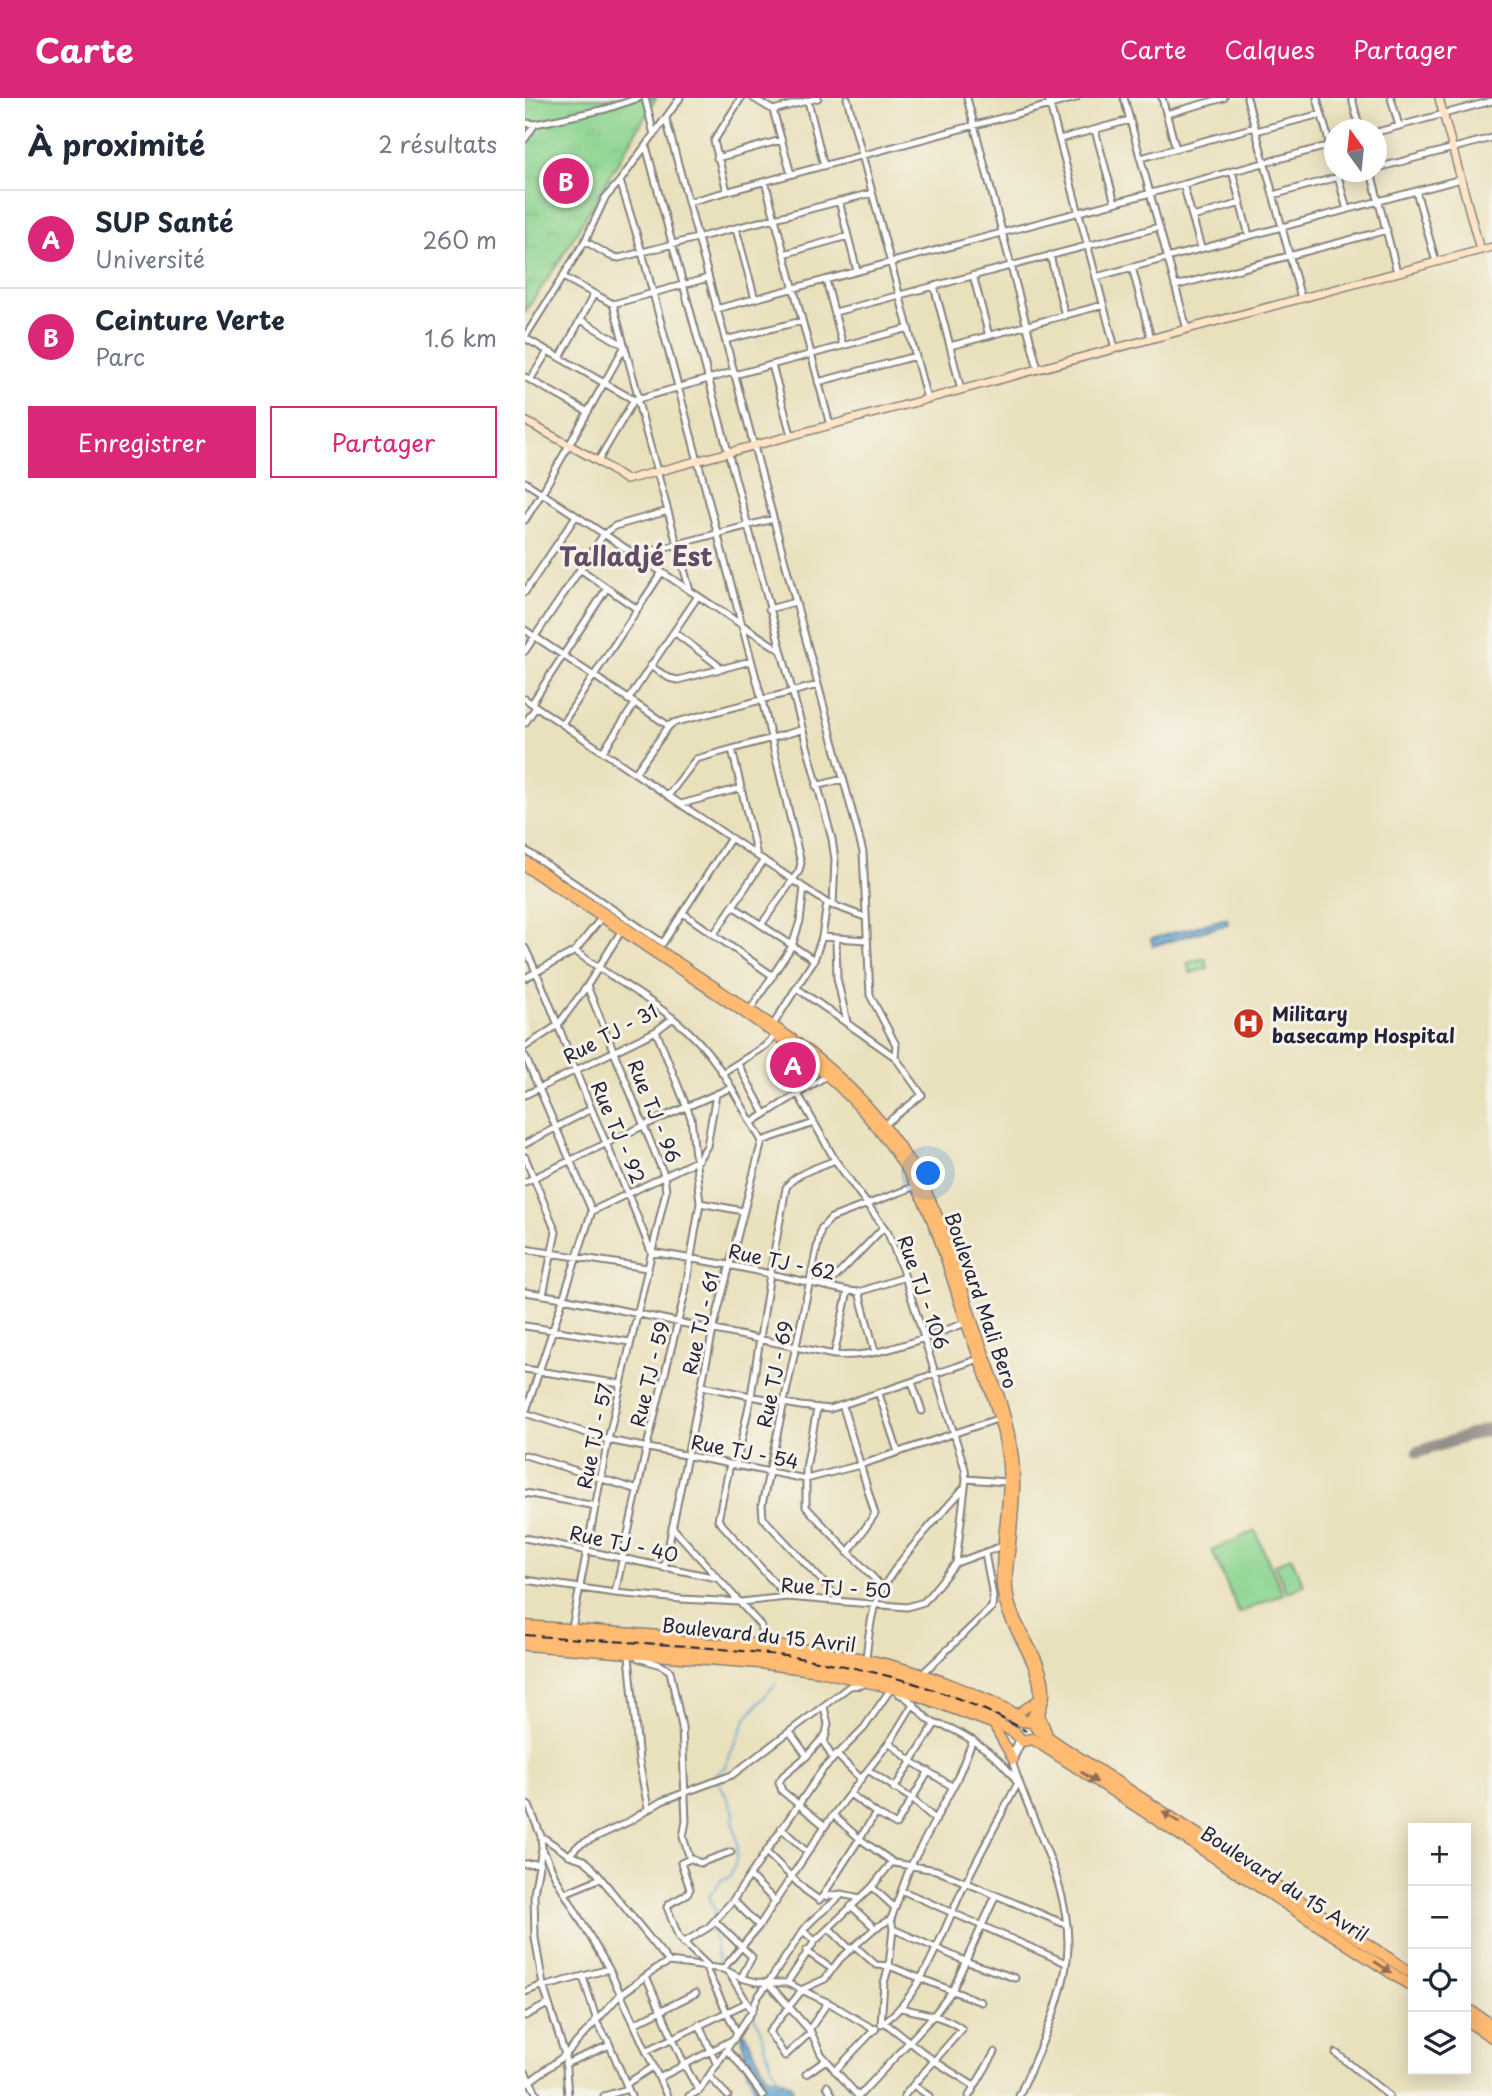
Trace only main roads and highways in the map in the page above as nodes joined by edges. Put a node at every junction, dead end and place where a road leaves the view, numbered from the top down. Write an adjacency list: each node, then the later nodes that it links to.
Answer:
1 (525, 860): 3 (main road, Boulevard Mali Bero)
2 (525, 867): 3 (main road, Boulevard Mali Bero)
3 (623, 928): 4 (main road, Boulevard Mali Bero); 4 (main road, Boulevard Mali Bero)
4 (776, 1030): 5 (main road, Boulevard Mali Bero); 5 (main road, Boulevard Mali Bero)
5 (881, 1127): 6 (main road, Boulevard Mali Bero); 6 (main road, Boulevard Mali Bero)
6 (970, 1322): 7 (main road, Boulevard Mali Bero); 7 (main road, Boulevard Mali Bero)
7 (1007, 1544): 11 (main road, Boulevard Mali Bero); 12 (main road, Boulevard Mali Bero)
8 (525, 1627): 14 (highway, Boulevard du 15 Avril); 14 (main road, Boulevard du 15 Avril)
9 (525, 1640): 14 (highway, Boulevard du 15 Avril)
10 (525, 1646): 13 (main road, Boulevard du 15 Avril)
11 (1038, 1698): 14 (main road, Boulevard Mali Bero); 14 (main road)
12 (1039, 1715): 14 (main road, Boulevard Mali Bero); 15 (highway)
13 (993, 1726): 14 (main road, Boulevard du 15 Avril); 16 (main road)
14 (1023, 1727): 15 (highway, Boulevard du 15 Avril); 18 (highway, Boulevard du 15 Avril, one-way to 18)
15 (1050, 1738): 17 (highway, Boulevard du 15 Avril, one-way to 15)
16 (1013, 1760)
17 (1408, 1971)
18 (1408, 1984)
19 (1471, 2011): 21 (highway)
20 (1471, 2024): 22 (highway)
21 (1492, 2025)
22 (1492, 2037)

